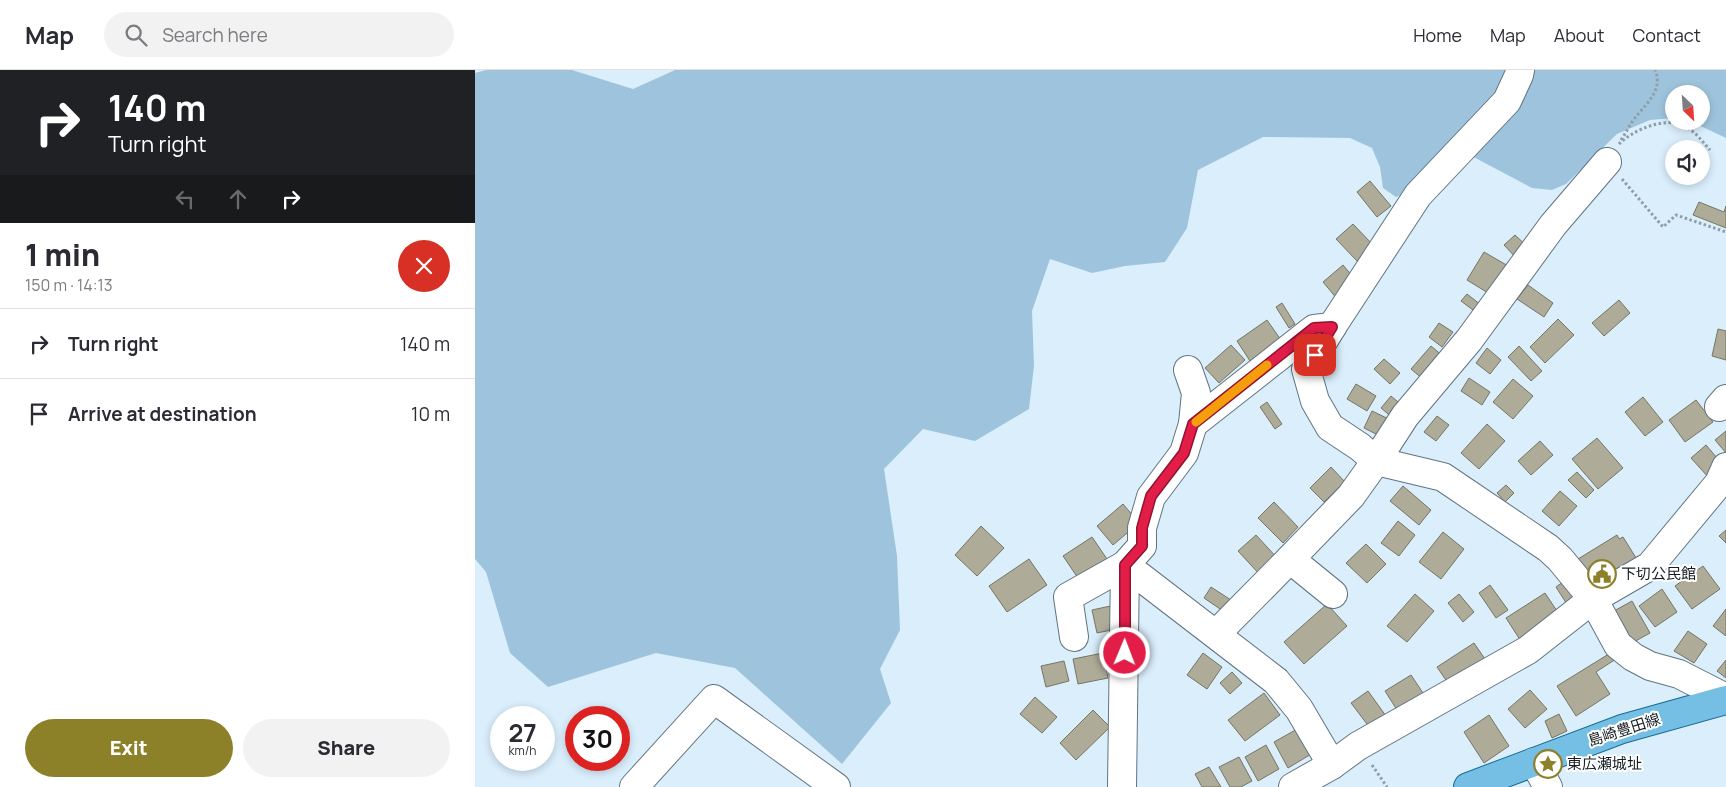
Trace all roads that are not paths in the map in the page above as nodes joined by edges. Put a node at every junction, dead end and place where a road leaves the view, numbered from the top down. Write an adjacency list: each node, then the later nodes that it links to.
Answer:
1 (1520, 70): 3 (street)
2 (1613, 152): 6 (street)
3 (1332, 327): 5 (street); 6 (street)
4 (1188, 370): 5 (street)
5 (1193, 424): 9 (street)
6 (1376, 461): 8 (street); 11 (street)
7 (1726, 467): 11 (street)
8 (1290, 558): 10 (street); 12 (street)
9 (1125, 565): 12 (street); 13 (street); 19 (street)
10 (1333, 594)
11 (1593, 599): 14 (street); 16 (street)
12 (1216, 634): 16 (street)
13 (1074, 638)
14 (1726, 699): 15 (main road, 島崎豊田線)
15 (1534, 762): 21 (main road, 島崎豊田線); 22 (street)
16 (1332, 765): 20 (street)
17 (634, 787): 18 (street)
18 (836, 787)
19 (1123, 787)
20 (1293, 787)
21 (1468, 787)
22 (1548, 787)

